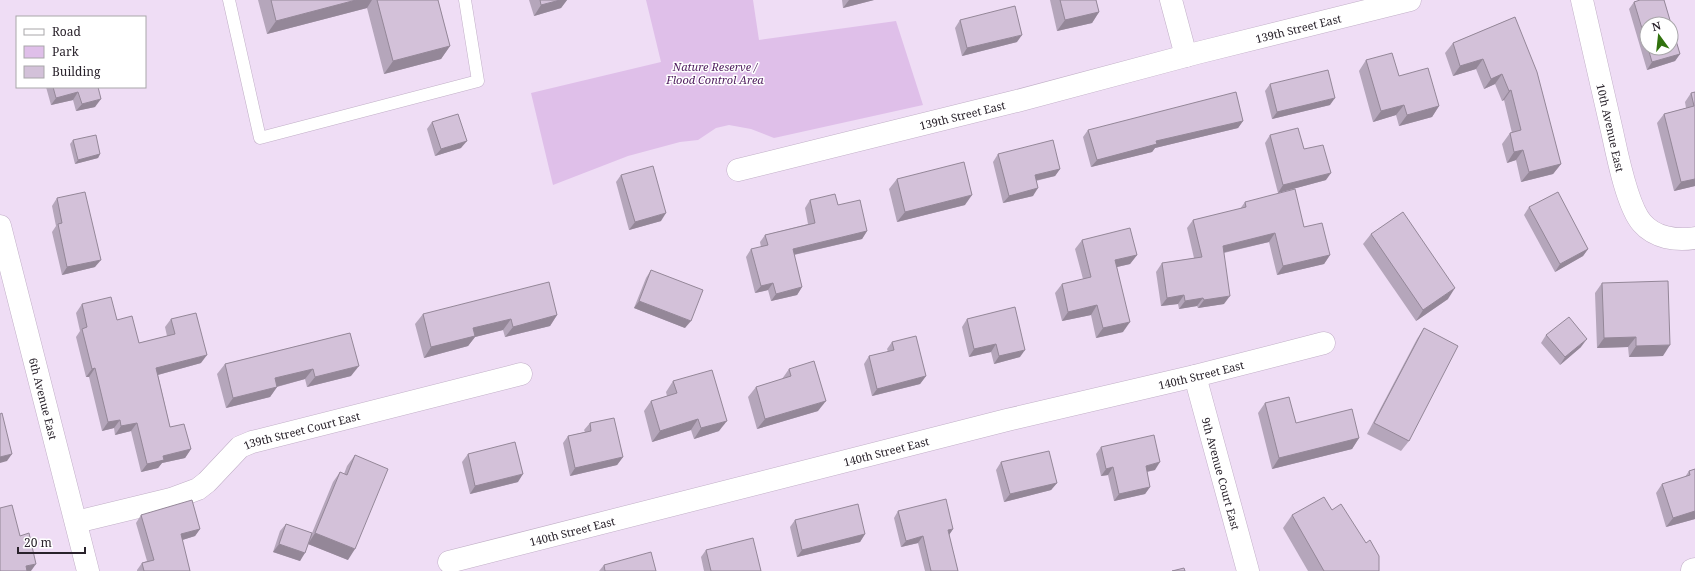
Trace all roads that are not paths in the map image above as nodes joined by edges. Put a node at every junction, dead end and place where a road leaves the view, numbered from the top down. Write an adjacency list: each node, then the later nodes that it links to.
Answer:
1 (229, 0): 2 (lane)
2 (465, 0)
3 (1171, 0): 6 (street)
4 (1410, 0): 6 (street, 139th Street East)
5 (1582, 0): 9 (street, 10th Avenue East)
6 (1186, 56): 7 (street, 139th Street East)
7 (738, 170)
8 (0, 226): 13 (street, 6th Avenue East)
9 (1695, 238)
10 (1324, 343): 12 (street, 140th Street East)
11 (521, 374): 13 (street, 139th Street Court East)
12 (1196, 376): 14 (street, 140th Street East); 16 (street, 9th Avenue Court East)
13 (76, 522): 15 (street, 6th Avenue East)
14 (449, 562)
15 (88, 571)
16 (1248, 571)

